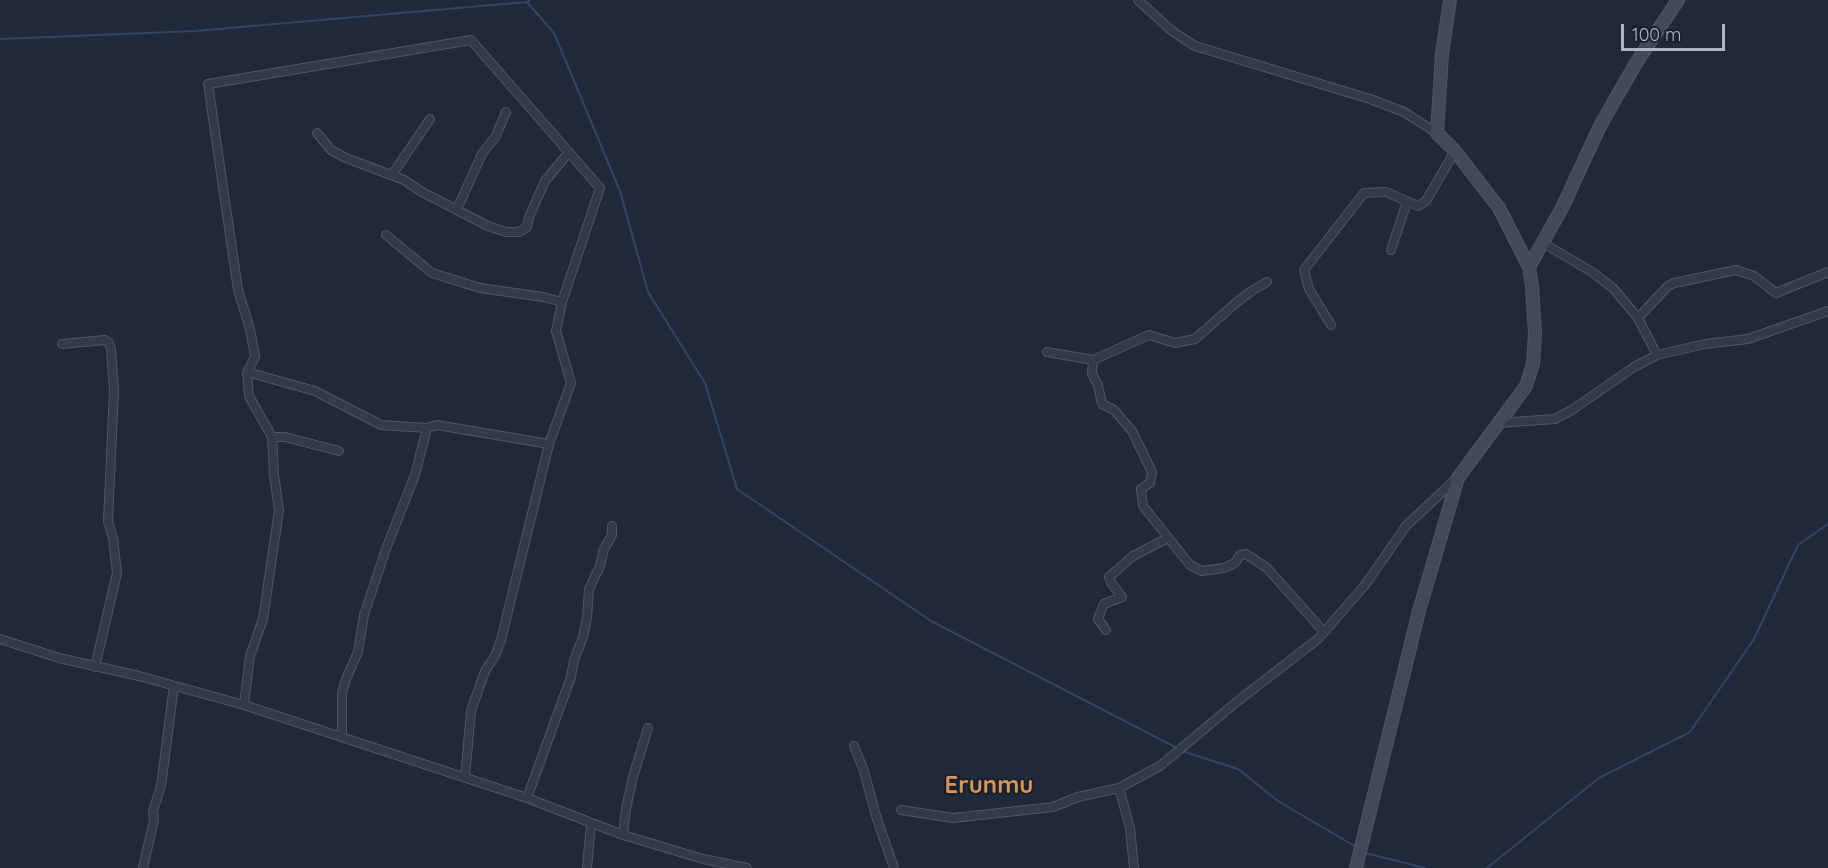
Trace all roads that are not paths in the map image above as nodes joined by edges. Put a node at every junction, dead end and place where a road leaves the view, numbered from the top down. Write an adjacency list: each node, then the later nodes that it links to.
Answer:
1 (1138, 0): 7 (street)
2 (1450, 0): 7 (street)
3 (1678, 0): 14 (street)
4 (506, 111): 12 (street)
5 (430, 119): 10 (street)
6 (316, 133): 10 (street)
7 (1437, 133): 8 (street)
8 (1455, 151): 11 (street); 16 (street)
9 (569, 152): 12 (street); 19 (street); 27 (street)
10 (393, 175): 12 (street)
11 (1407, 202): 15 (street); 22 (street)
12 (457, 209)
13 (386, 235): 19 (street)
14 (1543, 243): 16 (street); 21 (street)
15 (1391, 250)
16 (1529, 267): 28 (street)
17 (1828, 272): 21 (street)
18 (1267, 282): 26 (street)
19 (562, 302): 31 (street)
20 (1828, 311): 25 (street)
21 (1638, 318): 25 (street)
22 (1331, 326)
23 (62, 344): 39 (street)
24 (1047, 352): 26 (street)
25 (1657, 355): 28 (street)
26 (1093, 360): 35 (street)
27 (247, 372): 29 (street); 30 (street)
28 (1498, 423): 33 (street)
29 (428, 428): 31 (street); 43 (street)
30 (272, 437): 32 (street); 41 (street)
31 (549, 444): 45 (street)
32 (339, 451)
33 (1458, 478): 37 (street); 56 (street)
34 (612, 526): 47 (street)
35 (1168, 538): 36 (street); 37 (street)
36 (1106, 630)
37 (1324, 632): 46 (street)
38 (0, 639): 39 (street)
39 (95, 667): 40 (street)
40 (174, 686): 41 (street); 51 (street)
41 (244, 705): 43 (street)
42 (648, 728): 50 (street)
43 (342, 737): 45 (street)
44 (854, 746): 54 (street)
45 (465, 778): 47 (street)
46 (1119, 788): 48 (street); 55 (street)
47 (527, 798): 49 (street)
48 (901, 810)
49 (591, 824): 50 (street); 52 (street)
50 (623, 835): 53 (street)
51 (143, 868)
52 (587, 868)
53 (747, 868)
54 (894, 868)
55 (1134, 868)
56 (1356, 868)

